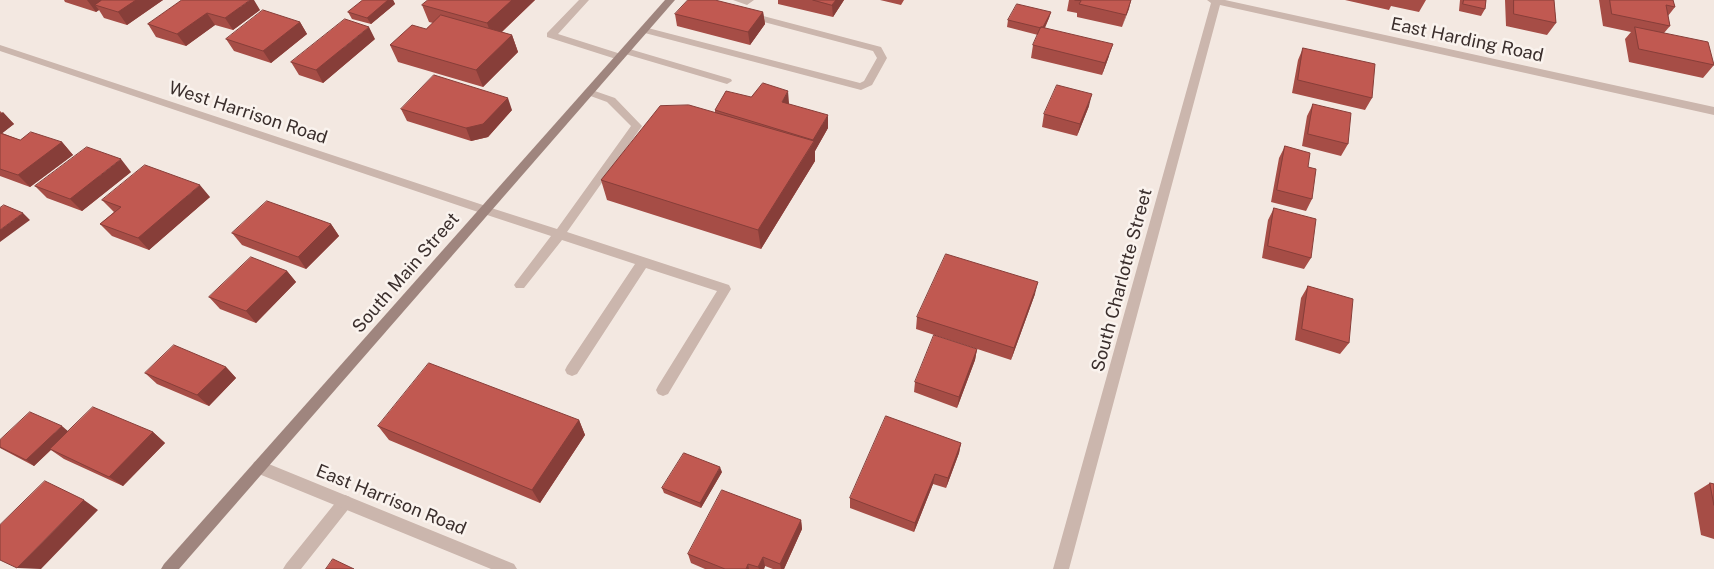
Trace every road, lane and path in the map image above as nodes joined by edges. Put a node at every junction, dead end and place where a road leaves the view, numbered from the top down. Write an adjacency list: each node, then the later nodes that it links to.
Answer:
1 (584, 0): 9 (street)
2 (670, 0): 7 (main road, South Main Street)
3 (738, 0): 4 (street)
4 (749, 0)
5 (1215, 0): 12 (street, East Harding Road); 24 (street, South Charlotte Street)
6 (736, 12): 7 (street)
7 (644, 30): 9 (main road, South Main Street)
8 (0, 48): 13 (street, West Harrison Road)
9 (623, 54): 10 (street); 11 (main road, South Main Street)
10 (727, 82)
11 (590, 92): 13 (main road, South Main Street); 14 (street)
12 (1714, 111)
13 (485, 210): 14 (street, West Harrison Road); 19 (main road, South Main Street)
14 (559, 235): 15 (street, West Harrison Road); 16 (street)
15 (643, 262): 17 (street); 18 (street, West Harrison Road)
16 (520, 285)
17 (572, 370)
18 (663, 390)
19 (259, 466): 20 (street, East Harrison Road); 21 (main road, South Main Street)
20 (345, 502): 22 (street); 23 (street, East Harrison Road)
21 (169, 569)
22 (291, 569)
23 (509, 569)
24 (1061, 569)

